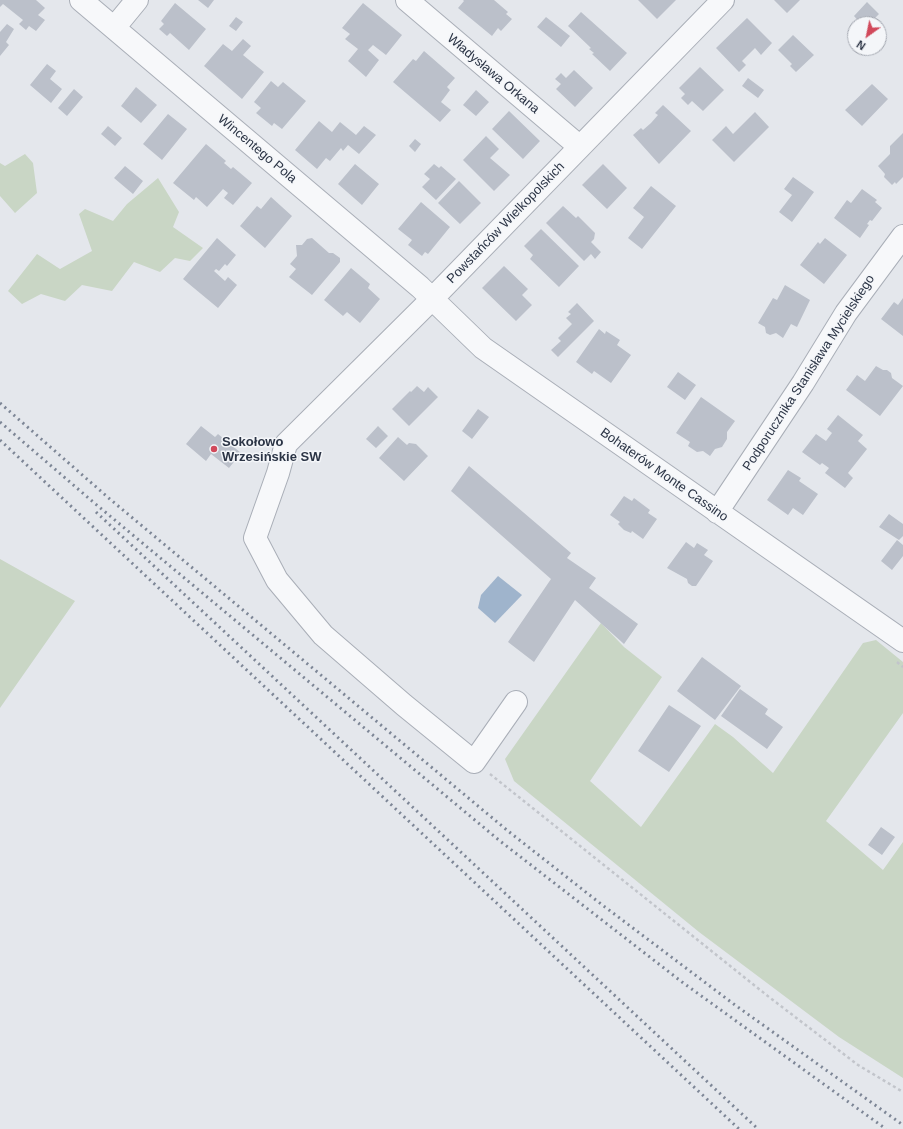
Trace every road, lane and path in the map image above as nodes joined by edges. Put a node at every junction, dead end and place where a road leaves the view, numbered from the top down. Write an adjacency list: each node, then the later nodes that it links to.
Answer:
1 (81, 0): 5 (street, Wincentego Pola)
2 (137, 0): 5 (street)
3 (407, 0): 6 (street, Władysława Orkana)
4 (718, 2): 6 (street, Powstańców Wielkopolskich)
5 (114, 28): 8 (street, Wincentego Pola)
6 (580, 147): 8 (street, Powstańców Wielkopolskich)
7 (903, 236): 9 (street, Podporucznika Stanisława Mycielskiego)
8 (433, 298): 9 (street, Bohaterów Monte Cassino); 12 (street, Powstańców Wielkopolskich)
9 (717, 512): 10 (street, Bohaterów Monte Cassino)
10 (903, 642)
11 (516, 702): 12 (street)
12 (474, 762): 13 (path)
13 (903, 1092)

